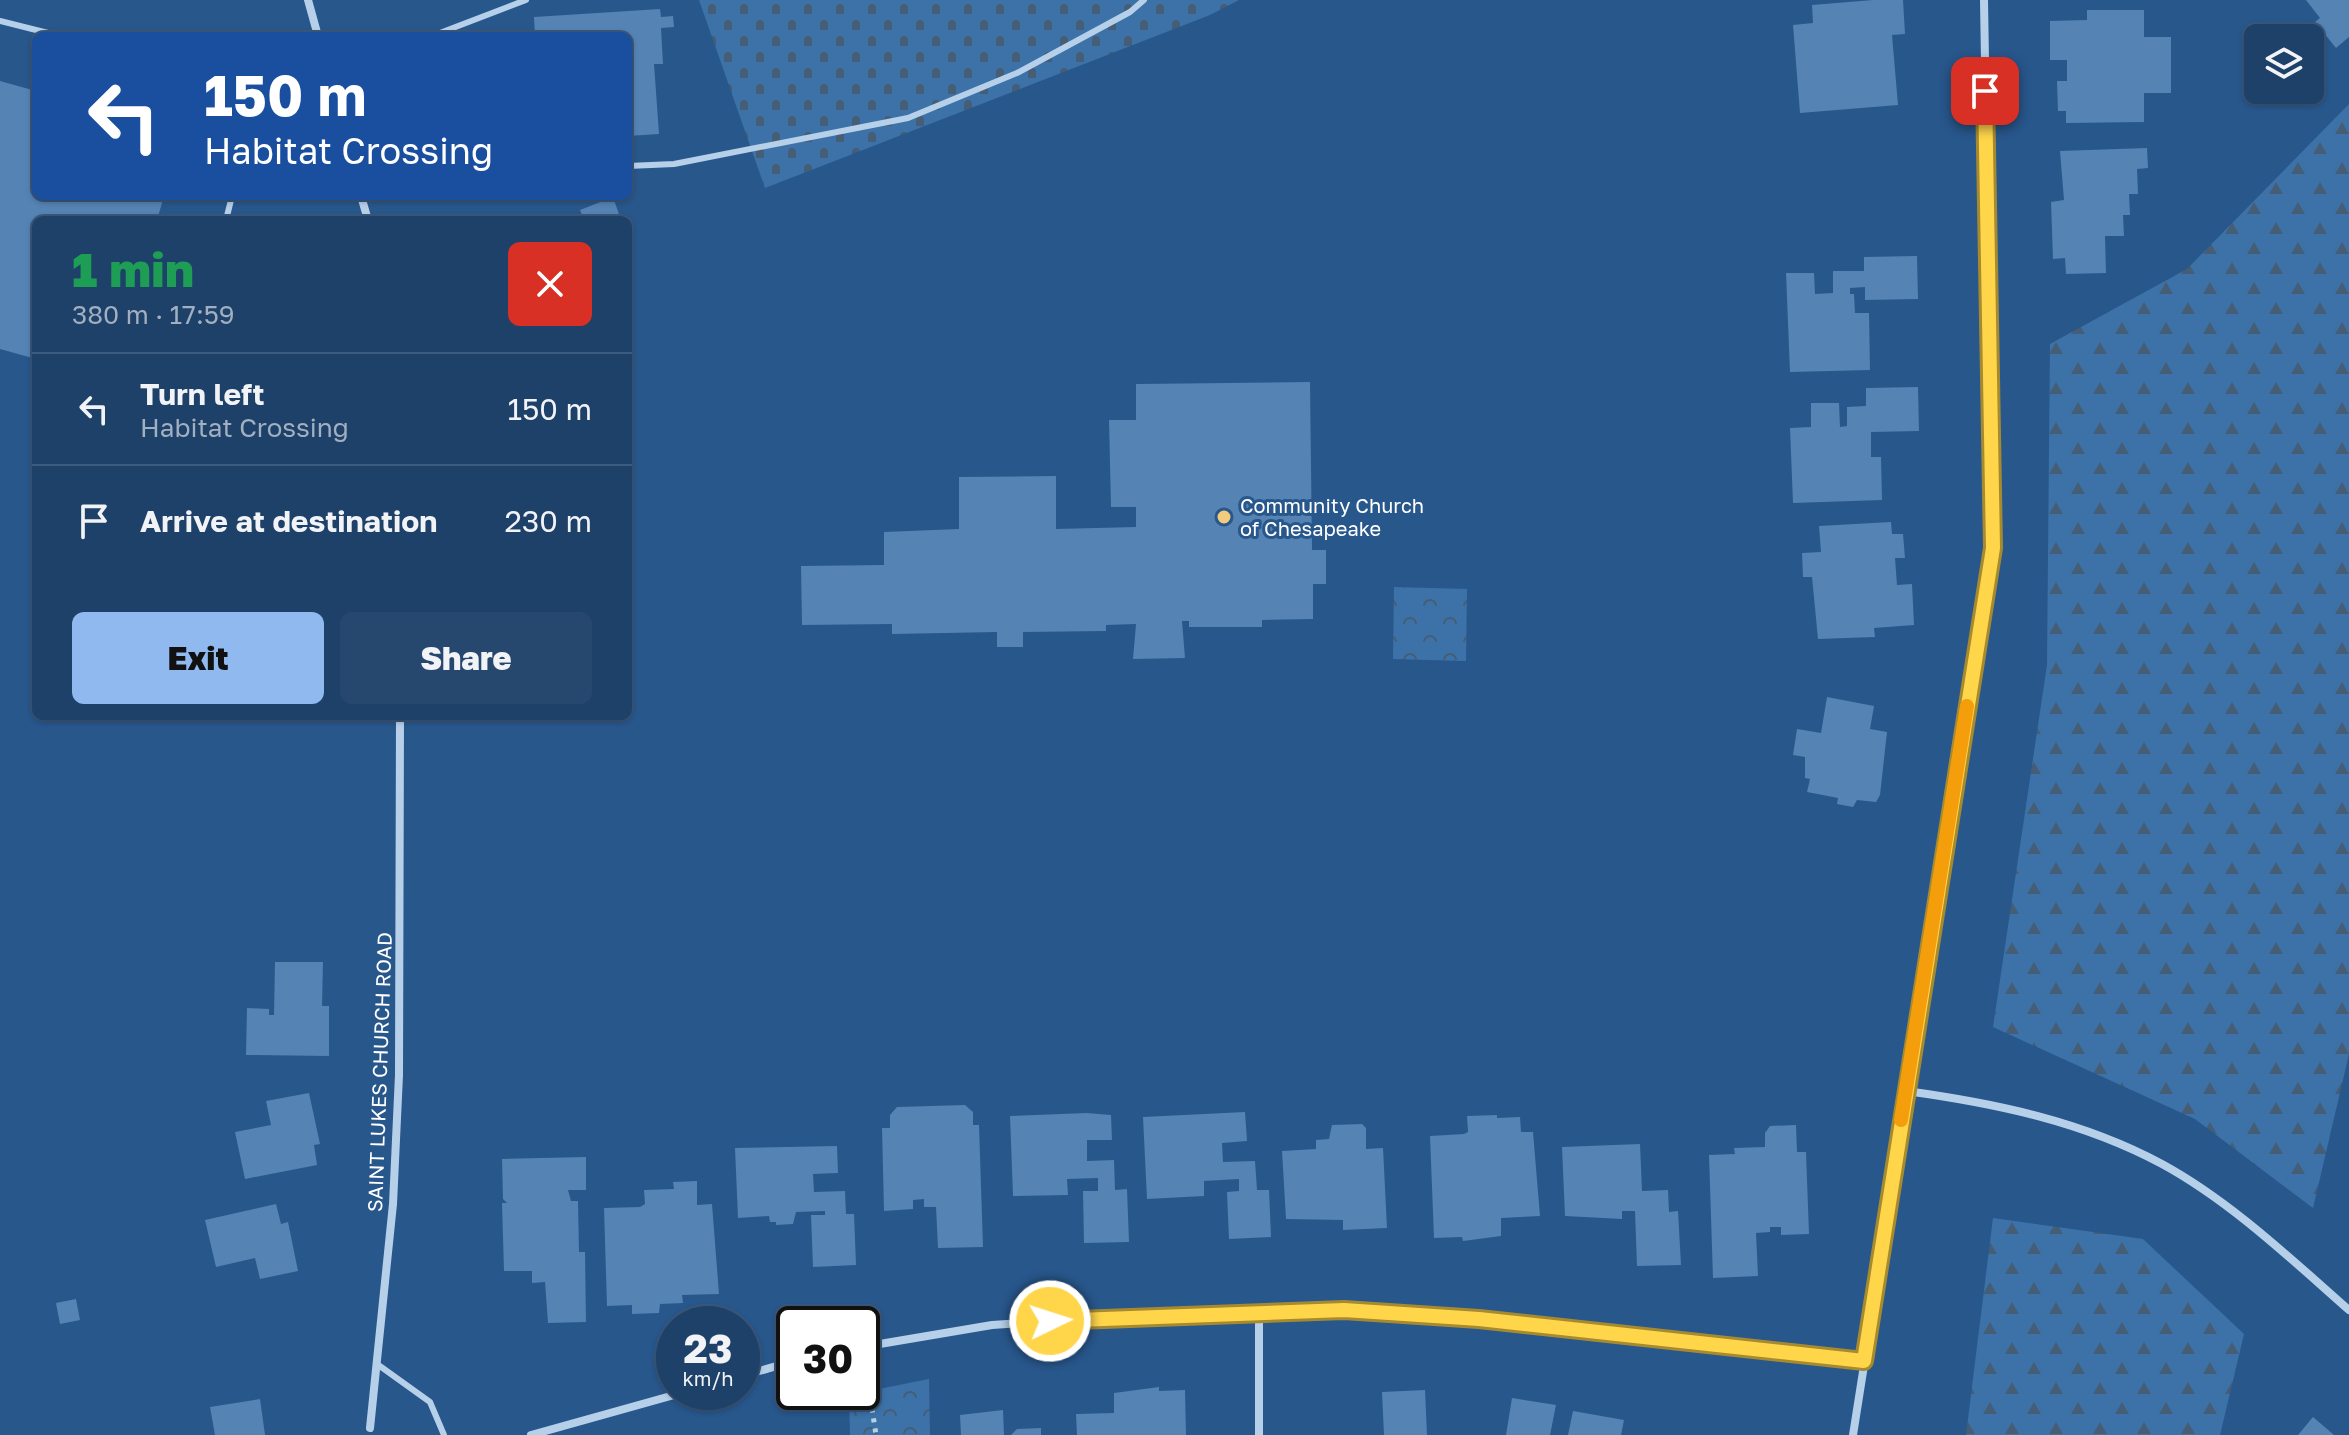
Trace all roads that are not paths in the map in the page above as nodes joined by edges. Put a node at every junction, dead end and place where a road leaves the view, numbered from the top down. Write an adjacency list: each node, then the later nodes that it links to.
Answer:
1 (308, 0): 7 (street)
2 (526, 0): 8 (lane)
3 (1144, 0): 9 (lane)
4 (1984, 0): 11 (street)
5 (0, 21): 6 (lane)
6 (44, 32)
7 (317, 32)
8 (442, 32)
9 (632, 166)
10 (400, 720): 16 (street, SAINT LUKES CHURCH ROAD)
11 (1906, 1091): 12 (street); 15 (street)
12 (2349, 1310)
13 (1259, 1312): 14 (street); 15 (street); 21 (street)
14 (880, 1344)
15 (1864, 1361): 22 (street)
16 (377, 1364): 18 (street, SAINT LUKES CHURCH ROAD); 19 (lane)
17 (656, 1400): 20 (street)
18 (370, 1428)
19 (444, 1435)
20 (531, 1435)
21 (1259, 1435)
22 (1853, 1435)

